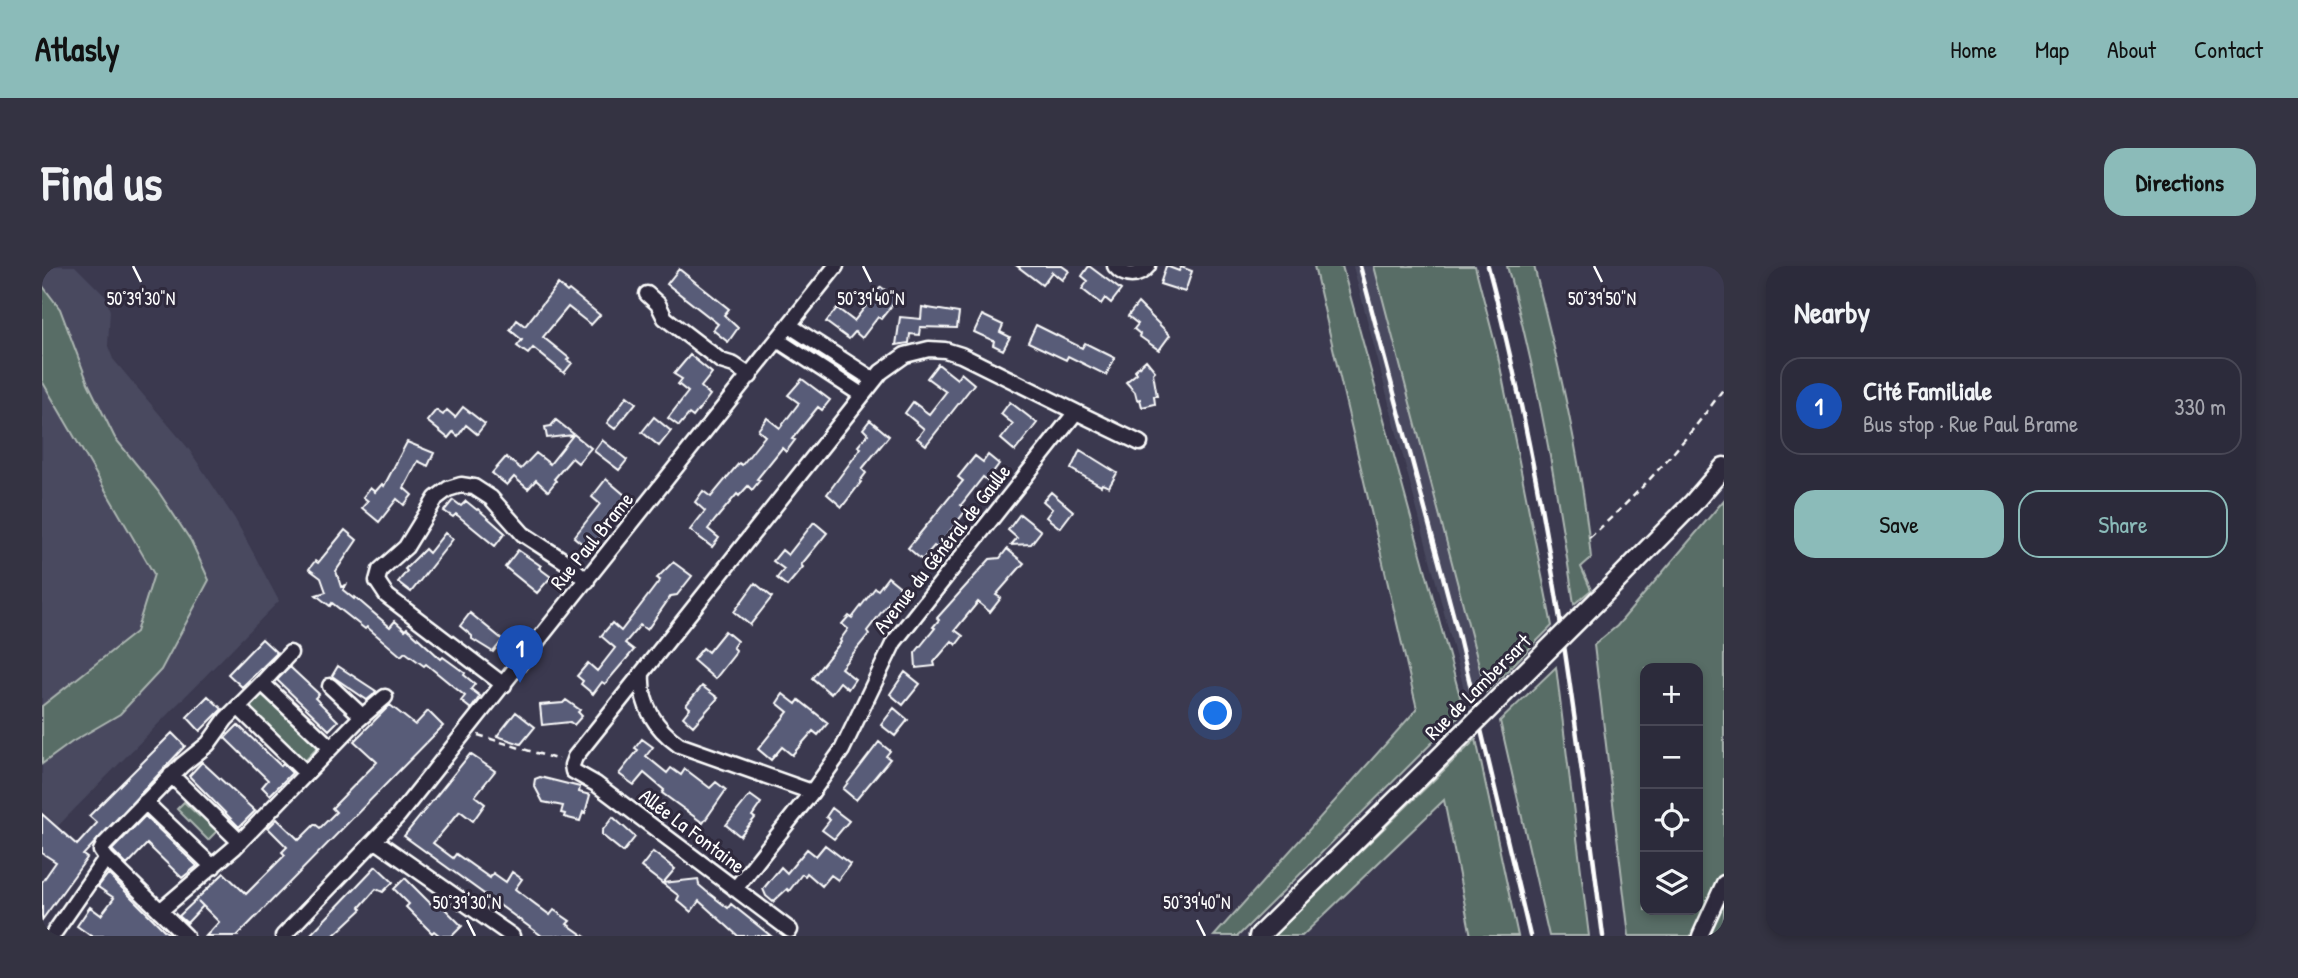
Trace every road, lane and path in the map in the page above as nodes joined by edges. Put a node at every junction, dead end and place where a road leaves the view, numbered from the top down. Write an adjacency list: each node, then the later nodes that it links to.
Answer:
1 (836, 266): 5 (street, Rue Paul Brame)
2 (1115, 266): 3 (street)
3 (1148, 266)
4 (647, 294): 7 (street)
5 (790, 326): 6 (street, Rue Paul Brame); 8 (street)
6 (779, 341): 7 (street, Rue Paul Brame); 10 (street)
7 (750, 376): 15 (street, Rue Paul Brame)
8 (874, 380): 10 (street); 11 (street)
9 (1724, 388): 14 (path)
10 (862, 395): 17 (street)
11 (1076, 412): 12 (street); 29 (street, Avenue du Général de Gaulle)
12 (1140, 443)
13 (1724, 467): 44 (main road, Rue de Lambersart, bridge)
14 (1589, 538)
15 (587, 580): 20 (street, Rue Paul Brame); 20 (street)
16 (290, 653): 18 (street)
17 (642, 673): 26 (street); 29 (street)
18 (262, 683): 22 (street); 25 (street)
19 (330, 685): 23 (street)
20 (504, 685): 24 (street, Rue Paul Brame)
21 (385, 697): 23 (street)
22 (238, 707): 27 (street); 28 (street)
23 (362, 716): 25 (street)
24 (467, 732): 26 (path); 31 (street, Rue Paul Brame)
25 (331, 748): 27 (street)
26 (572, 765): 36 (street, Allée La Fontaine)
27 (306, 773): 32 (street)
28 (172, 775): 30 (street); 32 (street)
29 (812, 792): 36 (street, Avenue du Général de Gaulle)
30 (145, 802): 33 (street); 34 (street)
31 (376, 841): 42 (street, Rue Paul Brame); 43 (street)
32 (240, 842): 34 (street)
33 (106, 858): 37 (street); 40 (street)
34 (212, 867): 37 (street)
35 (1724, 883): 38 (street)
36 (735, 889): 39 (street, Allée La Fontaine)
37 (160, 911): 41 (street)
38 (1718, 912): 45 (street)
39 (790, 930)
40 (58, 934)
41 (186, 936)
42 (283, 936)
43 (512, 936)
44 (1259, 936)
45 (1700, 936)

